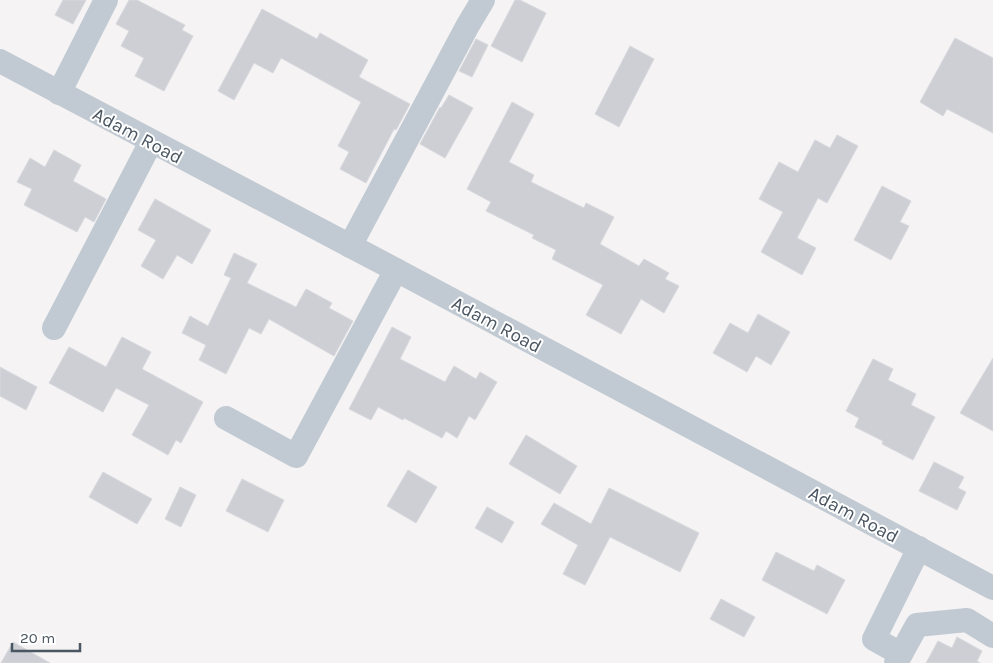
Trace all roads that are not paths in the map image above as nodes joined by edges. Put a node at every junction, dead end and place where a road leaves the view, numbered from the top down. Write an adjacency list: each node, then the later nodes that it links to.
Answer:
1 (106, 0): 4 (street)
2 (483, 0): 6 (street)
3 (0, 61): 4 (street, Adam Road)
4 (59, 93): 5 (street, Adam Road)
5 (151, 142): 6 (street, Adam Road); 8 (street)
6 (350, 246): 7 (street, Adam Road)
7 (396, 270): 9 (street); 10 (street, Adam Road)
8 (54, 328)
9 (226, 418)
10 (919, 548): 11 (street, Adam Road); 13 (street)
11 (993, 588)
12 (993, 636): 13 (street)
13 (899, 658)

